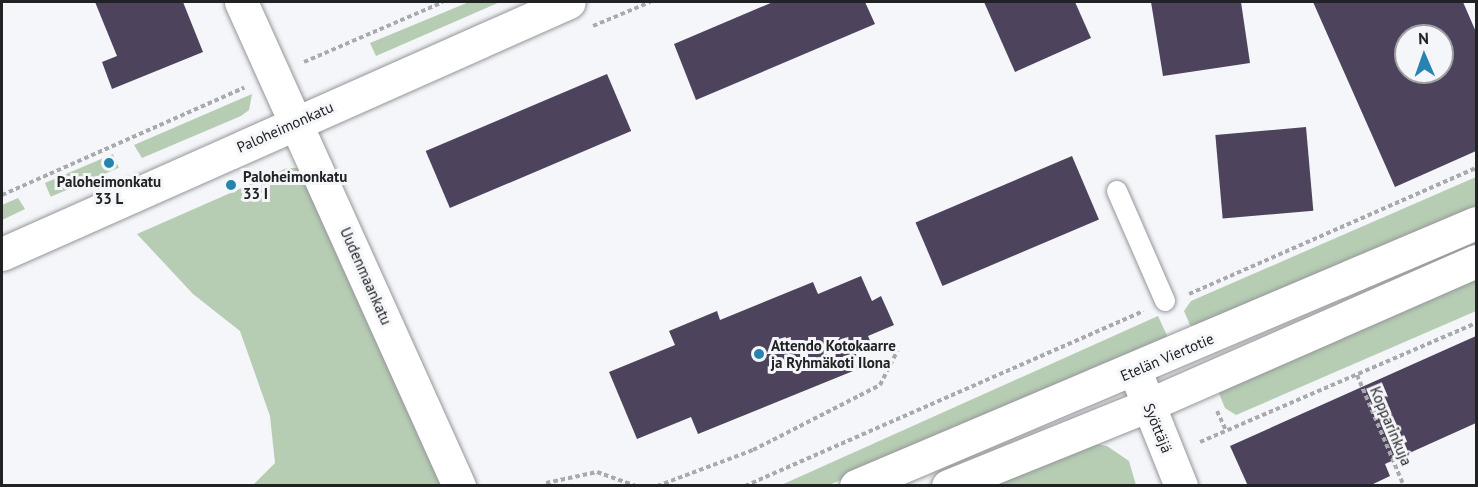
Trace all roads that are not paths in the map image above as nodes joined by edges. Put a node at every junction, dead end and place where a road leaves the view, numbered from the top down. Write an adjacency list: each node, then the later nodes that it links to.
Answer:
1 (241, 2): 3 (street, Uudenmaankatu)
2 (569, 2): 3 (street, Paloheimonkatu)
3 (298, 121): 6 (street, Paloheimonkatu); 12 (street, Uudenmaankatu)
4 (1117, 191): 8 (lane)
5 (1476, 223): 9 (street, Etelän Viertotie)
6 (2, 254)
7 (1476, 261): 10 (street)
8 (1165, 301)
9 (1135, 371): 10 (street, Syöttäjä); 13 (street, Etelän Viertotie)
10 (1149, 405): 11 (street, Syöttäjä); 14 (street)
11 (1175, 471)
12 (459, 486)
13 (856, 486)
14 (948, 486)

